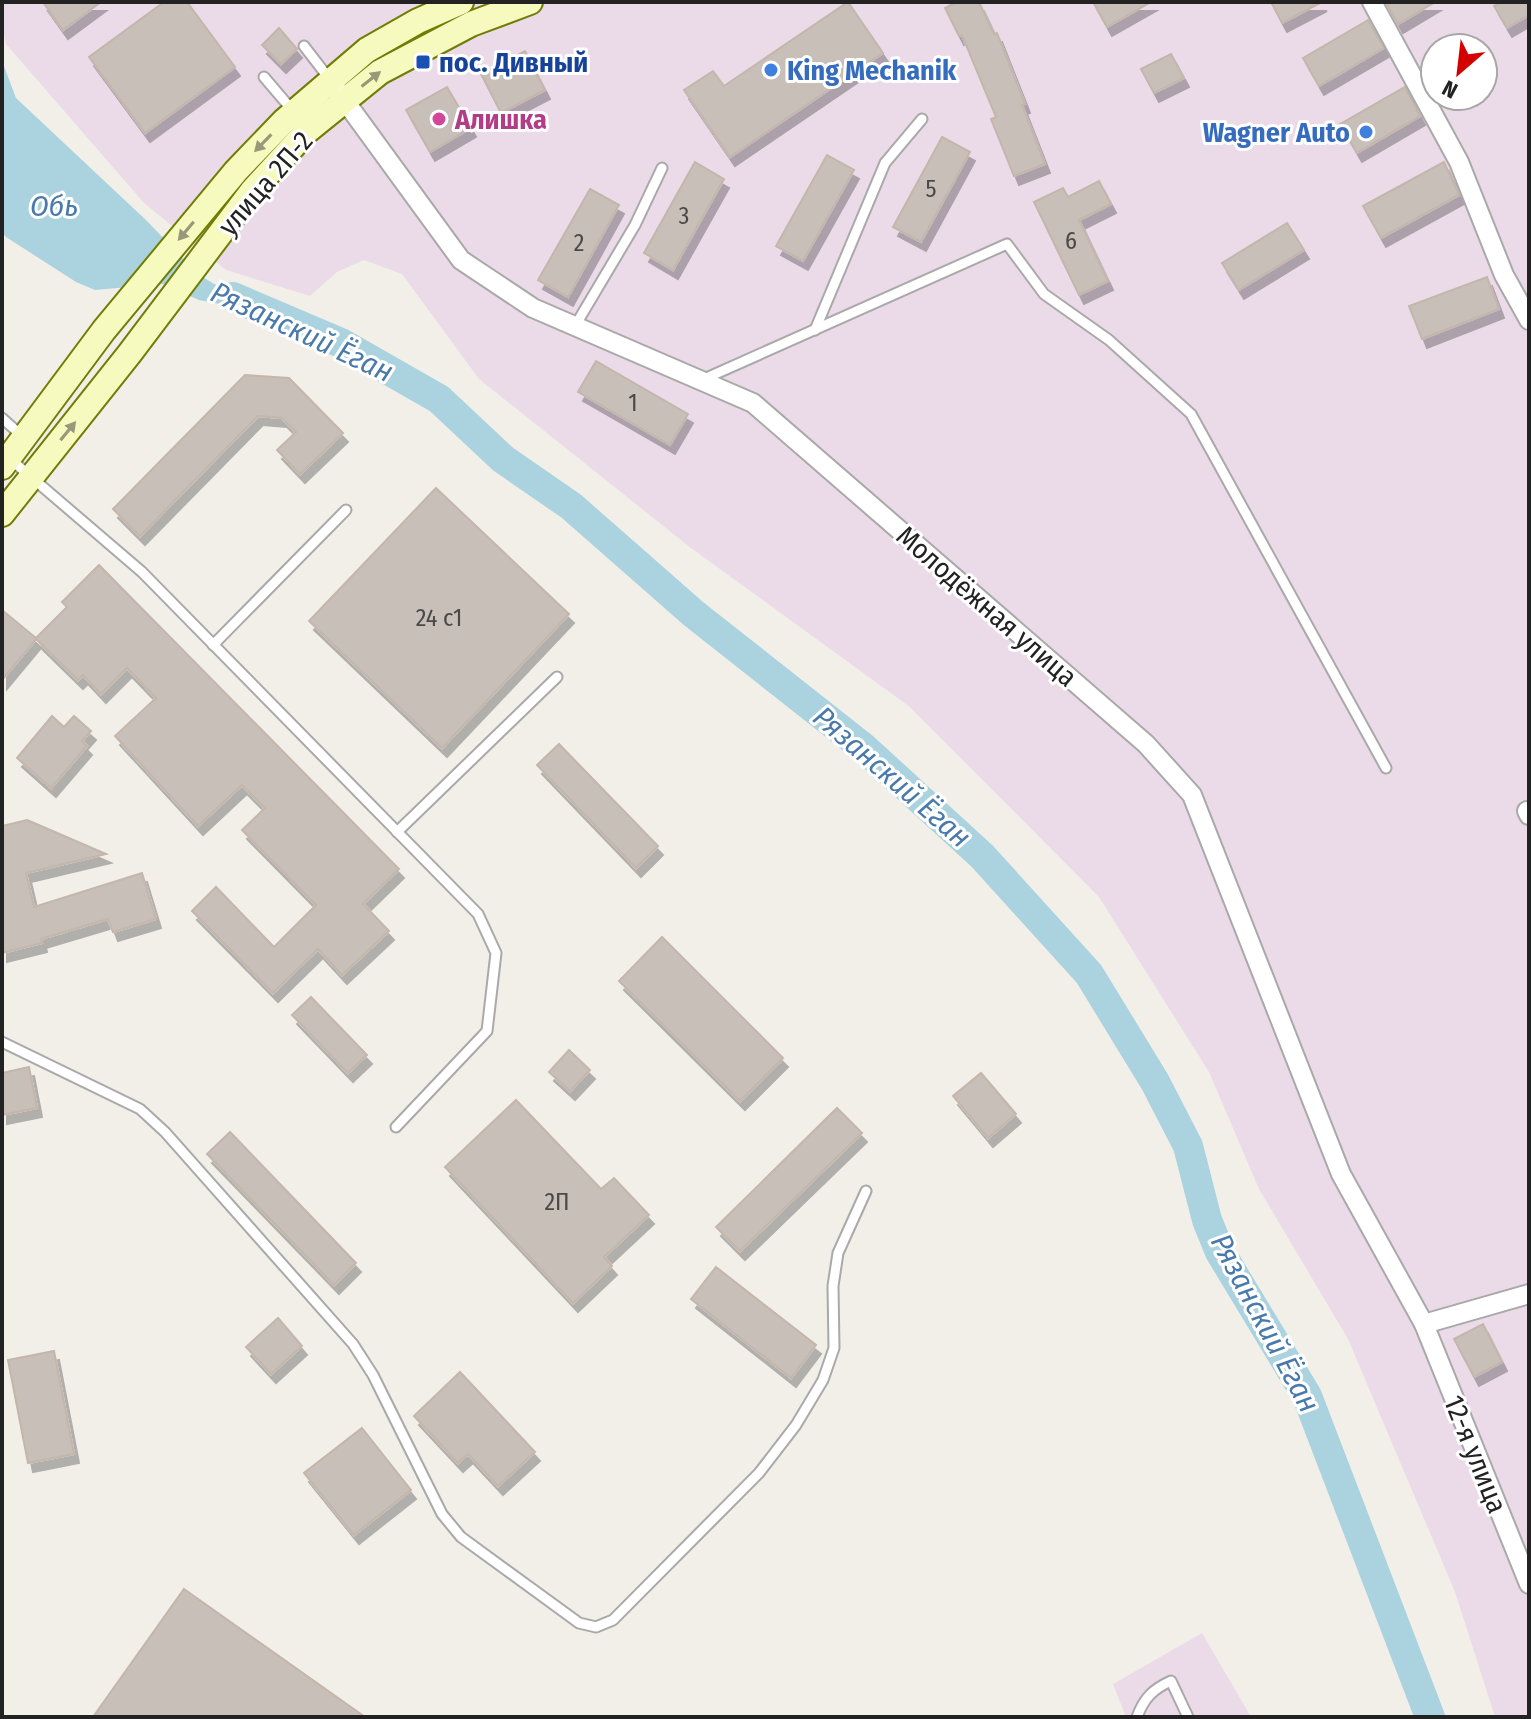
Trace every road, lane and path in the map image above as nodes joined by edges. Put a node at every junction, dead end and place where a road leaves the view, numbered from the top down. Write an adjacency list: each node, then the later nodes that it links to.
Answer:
1 (461, 2): 6 (main road, улица 2П-2)
2 (530, 2): 6 (main road, улица 2П-2, one-way to 2)
3 (1372, 2): 10 (street)
4 (304, 46): 6 (lane)
5 (264, 77): 7 (lane)
6 (338, 91): 7 (main road, улица 2П-2); 11 (street, Молодёжная улица); 17 (main road, улица 2П-2, one-way to 6)
7 (295, 112): 15 (main road, улица 2П-2, one-way to 15)
8 (922, 119): 12 (lane)
9 (662, 168): 11 (lane)
10 (1529, 320)
11 (575, 326): 13 (street, Молодёжная улица)
12 (815, 330): 13 (lane); 22 (lane)
13 (701, 380): 28 (street, Молодёжная улица)
14 (2, 418): 15 (lane)
15 (24, 438): 16 (main road, улица 2П-2)
16 (6, 462): 17 (lane)
17 (30, 476): 19 (main road, улица 2П-2); 20 (lane)
18 (346, 510): 20 (lane)
19 (2, 514)
20 (213, 645): 23 (lane)
21 (557, 677): 23 (lane)
22 (1386, 768)
23 (397, 832): 25 (lane)
24 (2, 1042): 26 (lane)
25 (396, 1127)
26 (866, 1191)
27 (1529, 1294): 28 (street)
28 (1424, 1324): 29 (street, 12-я улица)
29 (1529, 1584)
30 (1137, 1717): 31 (lane)
31 (1188, 1717)

